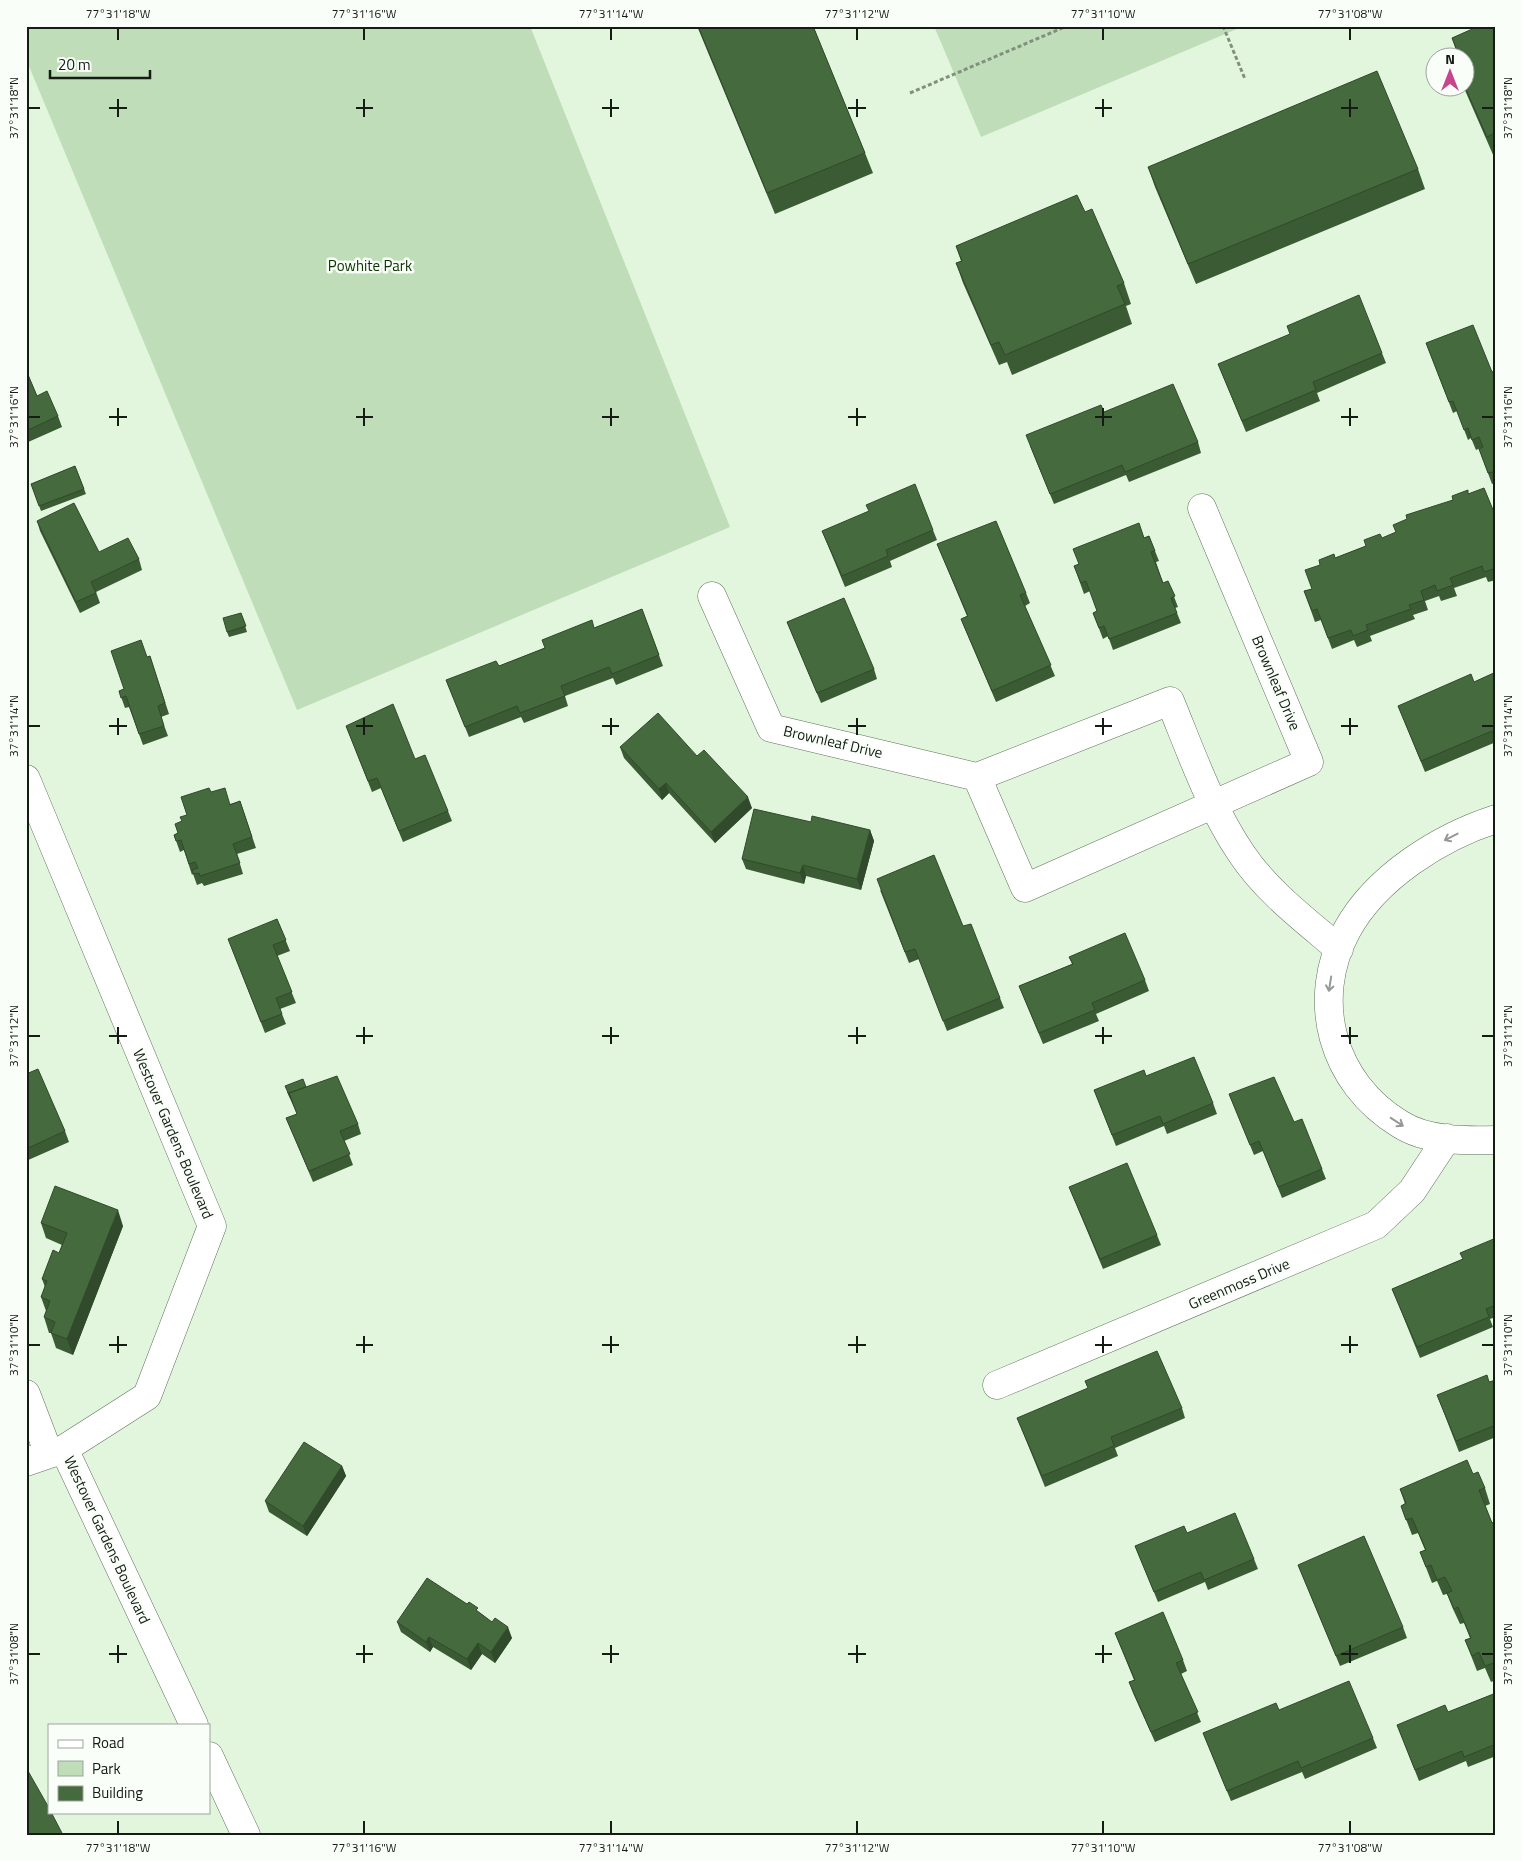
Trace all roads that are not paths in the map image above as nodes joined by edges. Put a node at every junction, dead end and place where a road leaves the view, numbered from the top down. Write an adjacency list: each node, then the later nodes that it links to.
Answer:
1 (1202, 508): 5 (street, Brownleaf Drive)
2 (712, 596): 3 (street, Brownleaf Drive)
3 (977, 777): 5 (street); 5 (street, Brownleaf Drive)
4 (26, 779): 12 (street, Westover Gardens Boulevard)
5 (1214, 806): 7 (street)
6 (1496, 819): 7 (street, one-way to 7)
7 (1339, 949): 8 (street, one-way to 8)
8 (1447, 1138): 9 (street); 10 (street, Greenmoss Drive)
9 (1496, 1140)
10 (997, 1385)
11 (26, 1394): 12 (street)
12 (47, 1455): 13 (street, Westover Gardens Boulevard)
13 (193, 1724)
14 (210, 1758): 15 (street)
15 (246, 1835)

